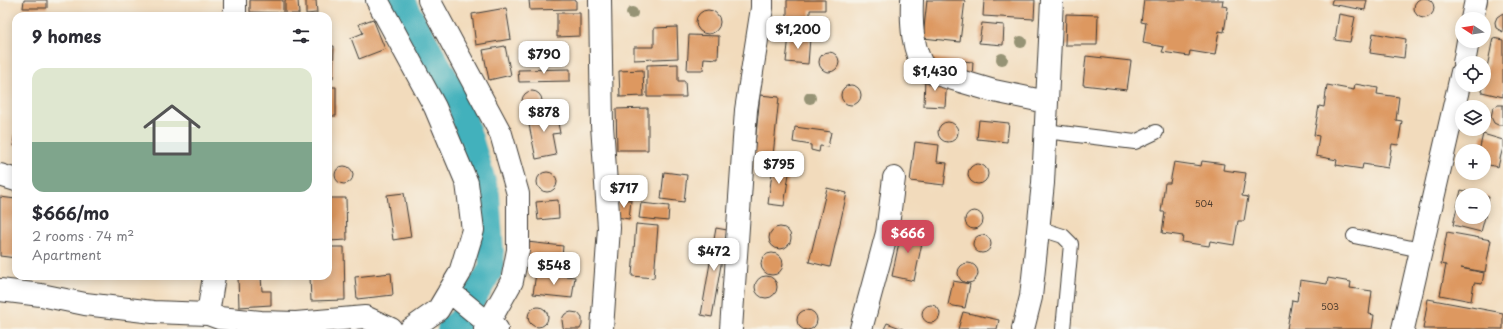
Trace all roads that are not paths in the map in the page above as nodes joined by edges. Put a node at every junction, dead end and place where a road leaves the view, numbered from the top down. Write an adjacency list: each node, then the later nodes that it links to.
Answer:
1 (235, 0): 9 (street)
2 (377, 0): 23 (street)
3 (429, 0): 25 (street)
4 (600, 0): 28 (street)
5 (762, 0): 29 (street)
6 (912, 0): 12 (street)
7 (1052, 0): 12 (street)
8 (1476, 0): 10 (street)
9 (235, 12)
10 (1473, 12)
11 (1457, 92): 20 (street)
12 (1047, 102): 13 (street)
13 (1045, 132): 14 (lane); 18 (street)
14 (1156, 132)
15 (0, 175): 17 (street)
16 (894, 178): 30 (street)
17 (12, 179)
18 (1038, 228): 31 (street); 32 (lane)
19 (1354, 236): 20 (lane)
20 (1421, 250): 33 (street)
21 (213, 280): 24 (street)
22 (0, 290): 24 (street)
23 (452, 294): 25 (street); 27 (street)
24 (208, 314): 26 (street)
25 (489, 326)
26 (391, 329)
27 (411, 329)
28 (602, 329)
29 (731, 329)
30 (860, 329)
31 (1023, 329)
32 (1063, 329)
33 (1403, 329)

